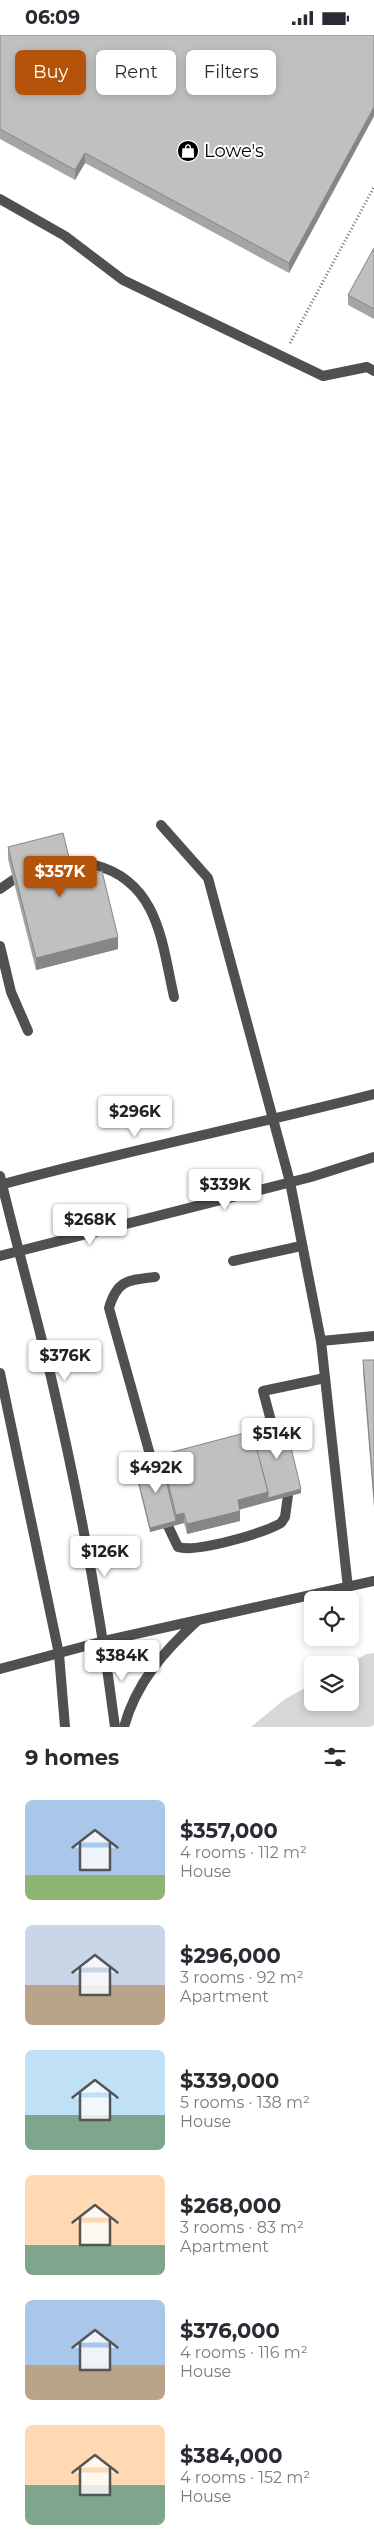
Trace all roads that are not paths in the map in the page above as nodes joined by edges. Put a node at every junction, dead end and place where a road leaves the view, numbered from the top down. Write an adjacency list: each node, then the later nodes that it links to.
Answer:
1 (0, 199): 2 (street)
2 (374, 371)
3 (161, 825): 11 (street)
4 (68, 865): 8 (street)
5 (14, 880): 6 (street)
6 (0, 889)
7 (0, 946): 9 (street)
8 (174, 997)
9 (28, 1031)
10 (374, 1094): 11 (street)
11 (274, 1118): 13 (street); 14 (street)
12 (374, 1157): 14 (street)
13 (1, 1181): 16 (street)
14 (290, 1182): 15 (street); 16 (street)
15 (301, 1246): 18 (street); 21 (street)
16 (19, 1251): 17 (street); 31 (street)
17 (0, 1256)
18 (233, 1261)
19 (155, 1277): 25 (street)
20 (374, 1336): 21 (street)
21 (321, 1341): 23 (street)
22 (0, 1373): 32 (street)
23 (326, 1378): 24 (street); 29 (street)
24 (274, 1432)
25 (154, 1469)
26 (288, 1495): 27 (street)
27 (168, 1527)
28 (374, 1581): 29 (street)
29 (348, 1588): 30 (street)
30 (198, 1620): 31 (street); 36 (street)
31 (104, 1641): 32 (street); 35 (street)
32 (58, 1654): 33 (street); 34 (street)
33 (0, 1669)
34 (65, 1727)
35 (115, 1727)
36 (124, 1727)

